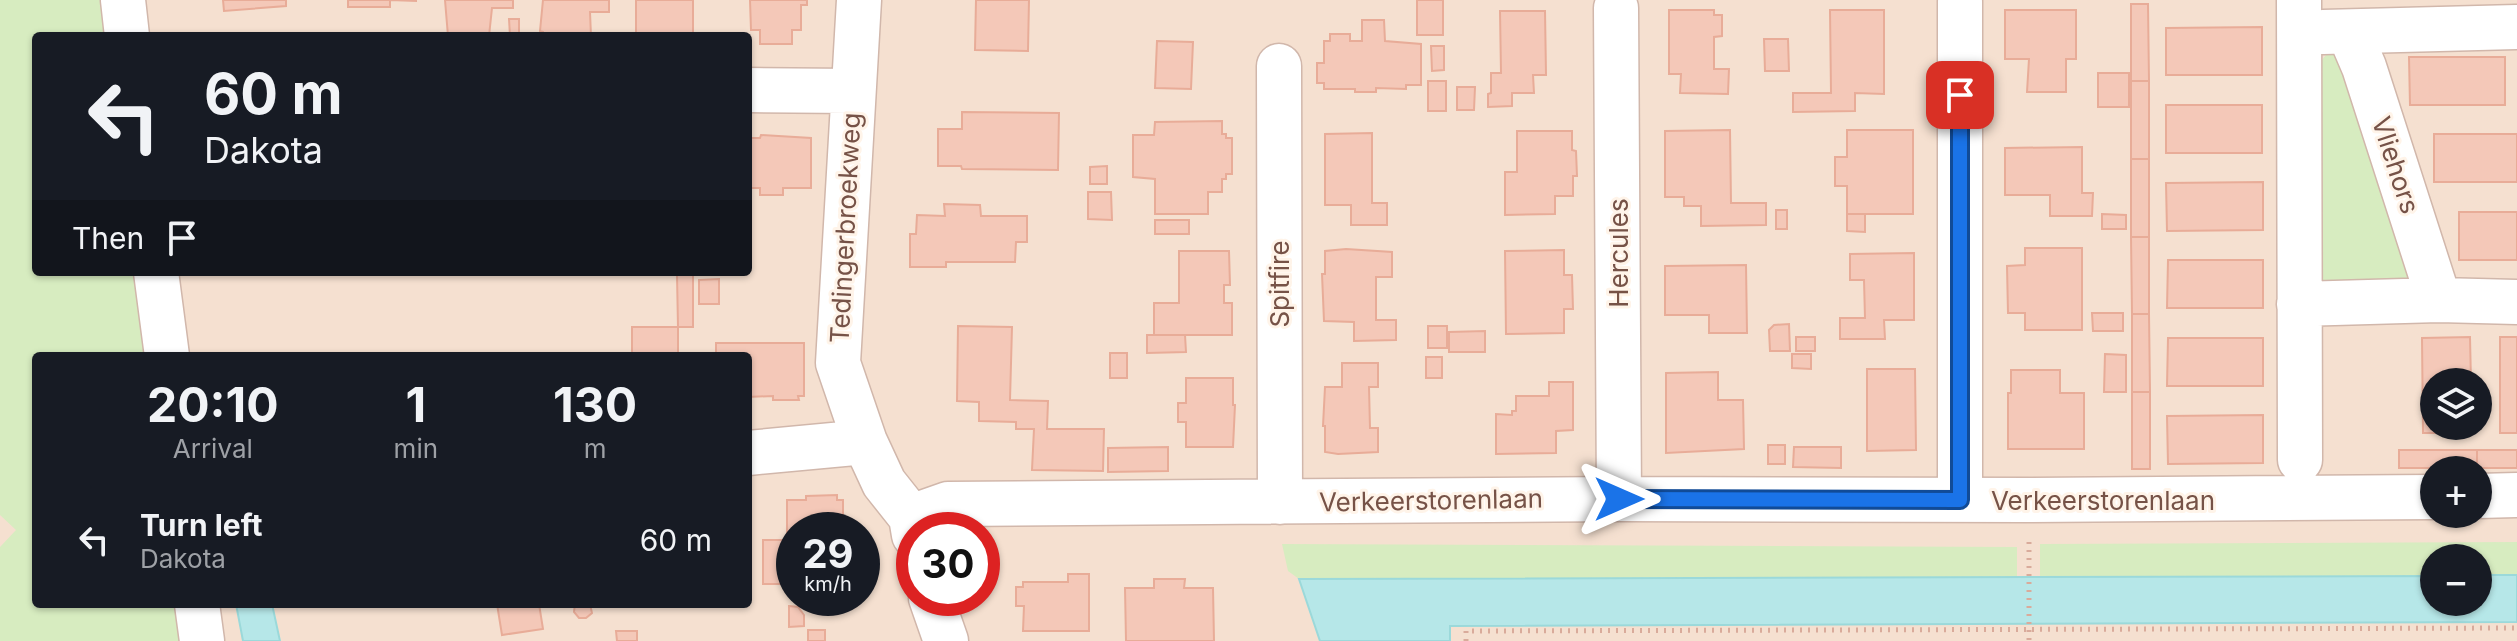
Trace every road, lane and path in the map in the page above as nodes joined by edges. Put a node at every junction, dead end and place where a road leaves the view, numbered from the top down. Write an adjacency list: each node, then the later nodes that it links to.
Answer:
1 (123, 0): 7 (street)
2 (859, 0): 11 (street, Tedingerbroekweg)
3 (1960, 2): 24 (street)
4 (1616, 8): 23 (street, Hercules)
5 (2300, 16): 8 (street); 15 (street)
6 (2517, 27): 8 (street)
7 (127, 32)
8 (2349, 32): 13 (street, Vliehors)
9 (1279, 66): 25 (street, Spitfire)
10 (752, 90): 11 (street)
11 (853, 91): 17 (street, Tedingerbroekweg)
12 (157, 276): 16 (street)
13 (2439, 300): 14 (street); 15 (street)
14 (2517, 302)
15 (2299, 304): 19 (street)
16 (166, 352)
17 (865, 442): 18 (street); 26 (street, Tedingerbroekweg)
18 (752, 453)
19 (2300, 460)
20 (2517, 495): 21 (street)
21 (2492, 496)
22 (2420, 497): 24 (street, Verkeerstorenlaan)
23 (1619, 499): 24 (street, Verkeerstorenlaan); 25 (street, Verkeerstorenlaan)
24 (1960, 500)
25 (1280, 502): 27 (street, Verkeerstorenlaan)
26 (903, 512)
27 (935, 512)
28 (2028, 558): 32 (path)
29 (198, 608): 33 (street)
30 (937, 616): 34 (street)
31 (2517, 628): 32 (path)
32 (2029, 631): 35 (path); 36 (path)
33 (202, 641)
34 (946, 641)
35 (1466, 641)
36 (2029, 641)

